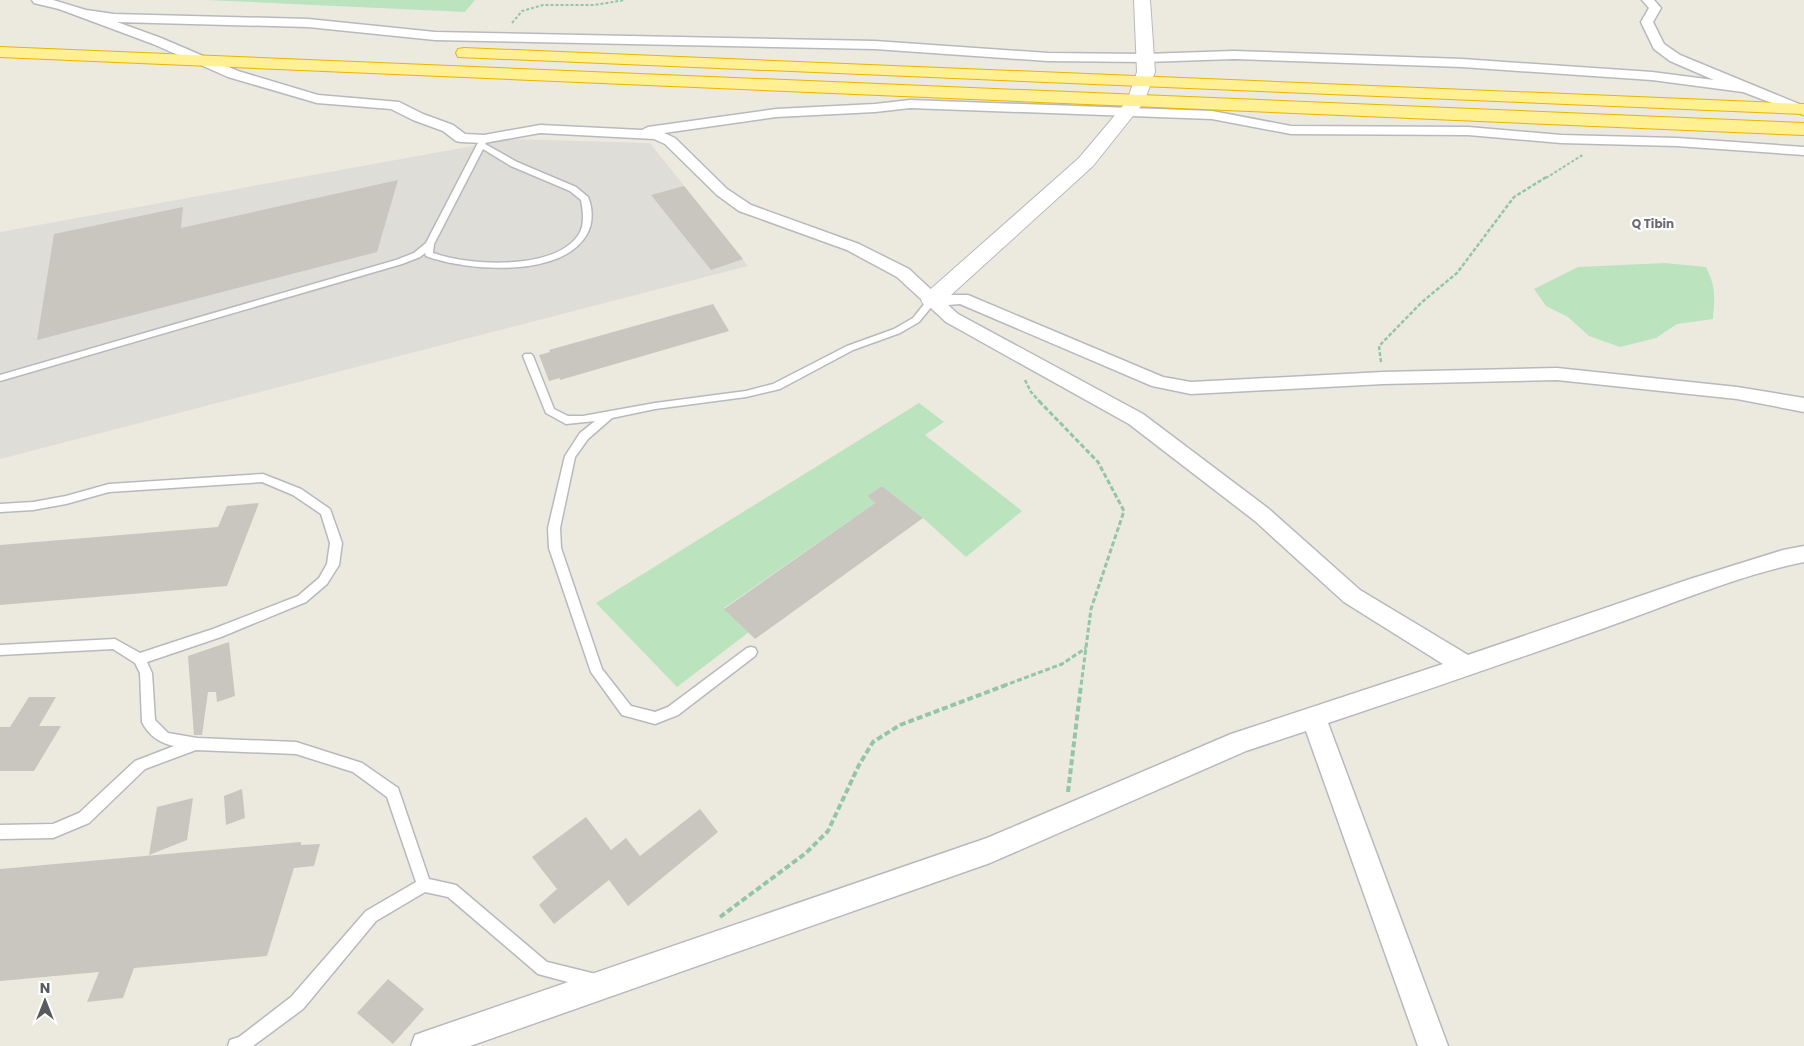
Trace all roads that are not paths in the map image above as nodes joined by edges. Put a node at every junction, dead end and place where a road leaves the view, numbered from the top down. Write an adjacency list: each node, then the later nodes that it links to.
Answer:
1 (41, 0): 4 (street)
2 (1142, 0): 10 (street)
3 (1648, 0): 13 (street)
4 (80, 13): 6 (street); 10 (street)
5 (108, 39): 6 (highway)
6 (157, 41): 7 (highway); 11 (street)
7 (204, 43)
8 (0, 52): 11 (highway)
9 (427, 52): 12 (highway)
10 (1146, 58): 12 (street); 13 (street)
11 (206, 61): 14 (highway); 18 (street)
12 (1144, 81): 14 (street); 15 (highway)
13 (1744, 88): 15 (street)
14 (1131, 106): 16 (highway); 17 (street); 19 (street); 21 (street)
15 (1802, 109)
16 (1804, 129)
17 (631, 134): 18 (street); 21 (street)
18 (483, 142): 20 (lane); 20 (lane)
19 (1804, 151)
20 (430, 244): 23 (lane)
21 (932, 300): 24 (street); 25 (lane); 31 (street)
22 (528, 356): 25 (lane)
23 (0, 378)
24 (1804, 405)
25 (608, 416): 29 (lane)
26 (0, 508): 30 (lane)
27 (1804, 554): 31 (street)
28 (0, 650): 30 (lane)
29 (751, 652)
30 (139, 659): 33 (lane)
31 (1466, 666): 32 (street)
32 (1313, 718): 36 (street); 39 (street)
33 (197, 744): 34 (lane); 35 (lane)
34 (0, 832)
35 (424, 885): 36 (lane); 37 (lane)
36 (603, 983): 38 (street)
37 (236, 1046)
38 (426, 1046)
39 (1433, 1046)

